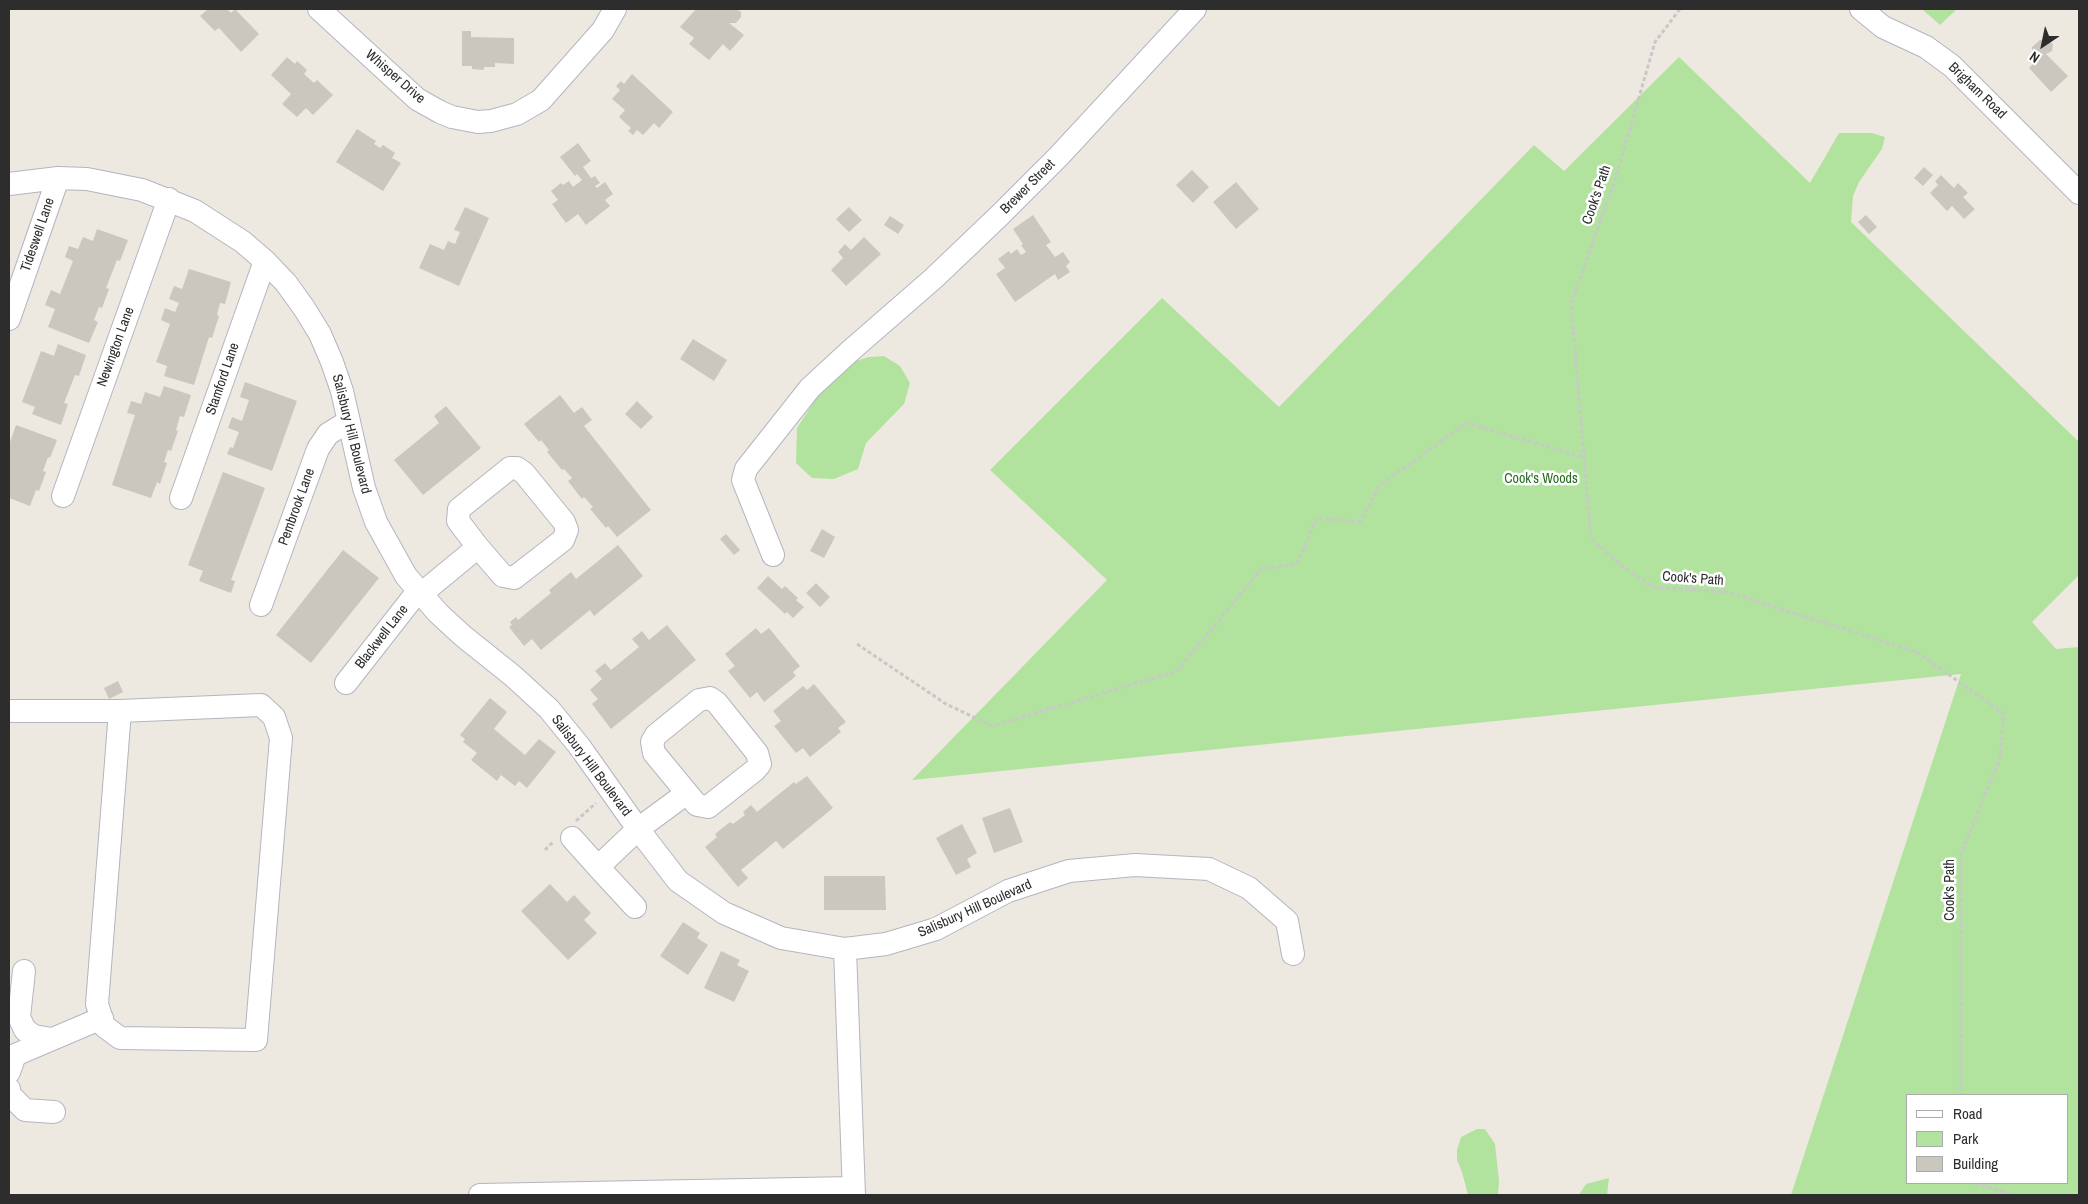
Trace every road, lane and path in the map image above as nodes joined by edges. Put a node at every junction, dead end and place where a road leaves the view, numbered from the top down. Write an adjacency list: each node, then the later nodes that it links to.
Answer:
1 (319, 9): 2 (street, Whisper Drive)
2 (615, 9)
3 (1195, 9): 17 (street, Brewer Street)
4 (1680, 9): 13 (path, Cook's Path)
5 (1861, 9): 8 (street, Brigham Road)
6 (58, 178): 7 (street, Salisbury Hill Boulevard); 9 (street, Salisbury Hill Boulevard); 11 (street, Tideswell Lane)
7 (9, 184)
8 (2079, 193)
9 (169, 199): 10 (street, Salisbury Hill Boulevard); 14 (street, Newington Lane)
10 (265, 261): 12 (street, Salisbury Hill Boulevard); 15 (street, Stamford Lane)
11 (9, 319)
12 (349, 421): 18 (street, Salisbury Hill Boulevard); 19 (street, Pembrook Lane)
13 (1584, 457): 20 (path); 38 (path, Cook's Path)
14 (63, 496)
15 (181, 498)
16 (478, 547): 16 (street); 18 (street, Blackwell Lane)
17 (772, 555)
18 (420, 593): 21 (street, Blackwell Lane); 27 (street, Salisbury Hill Boulevard)
19 (262, 605)
20 (857, 644)
21 (346, 683)
22 (9, 711): 23 (street)
23 (120, 711): 34 (street); 34 (street)
24 (687, 793): 24 (street); 27 (street)
25 (603, 798): 26 (path)
26 (583, 814)
27 (638, 829): 29 (street); 31 (street, Salisbury Hill Boulevard)
28 (572, 838): 29 (street)
29 (598, 867): 30 (street)
30 (635, 907)
31 (845, 949): 32 (street, Salisbury Hill Boulevard); 41 (street)
32 (1293, 954)
33 (24, 971): 35 (street)
34 (102, 1018): 35 (street)
35 (52, 1039): 36 (street)
36 (9, 1072)
37 (9, 1089): 39 (street)
38 (1961, 1094)
39 (54, 1112)
40 (1978, 1184): 43 (path)
41 (854, 1192): 42 (street)
42 (480, 1195)
43 (2015, 1195)

